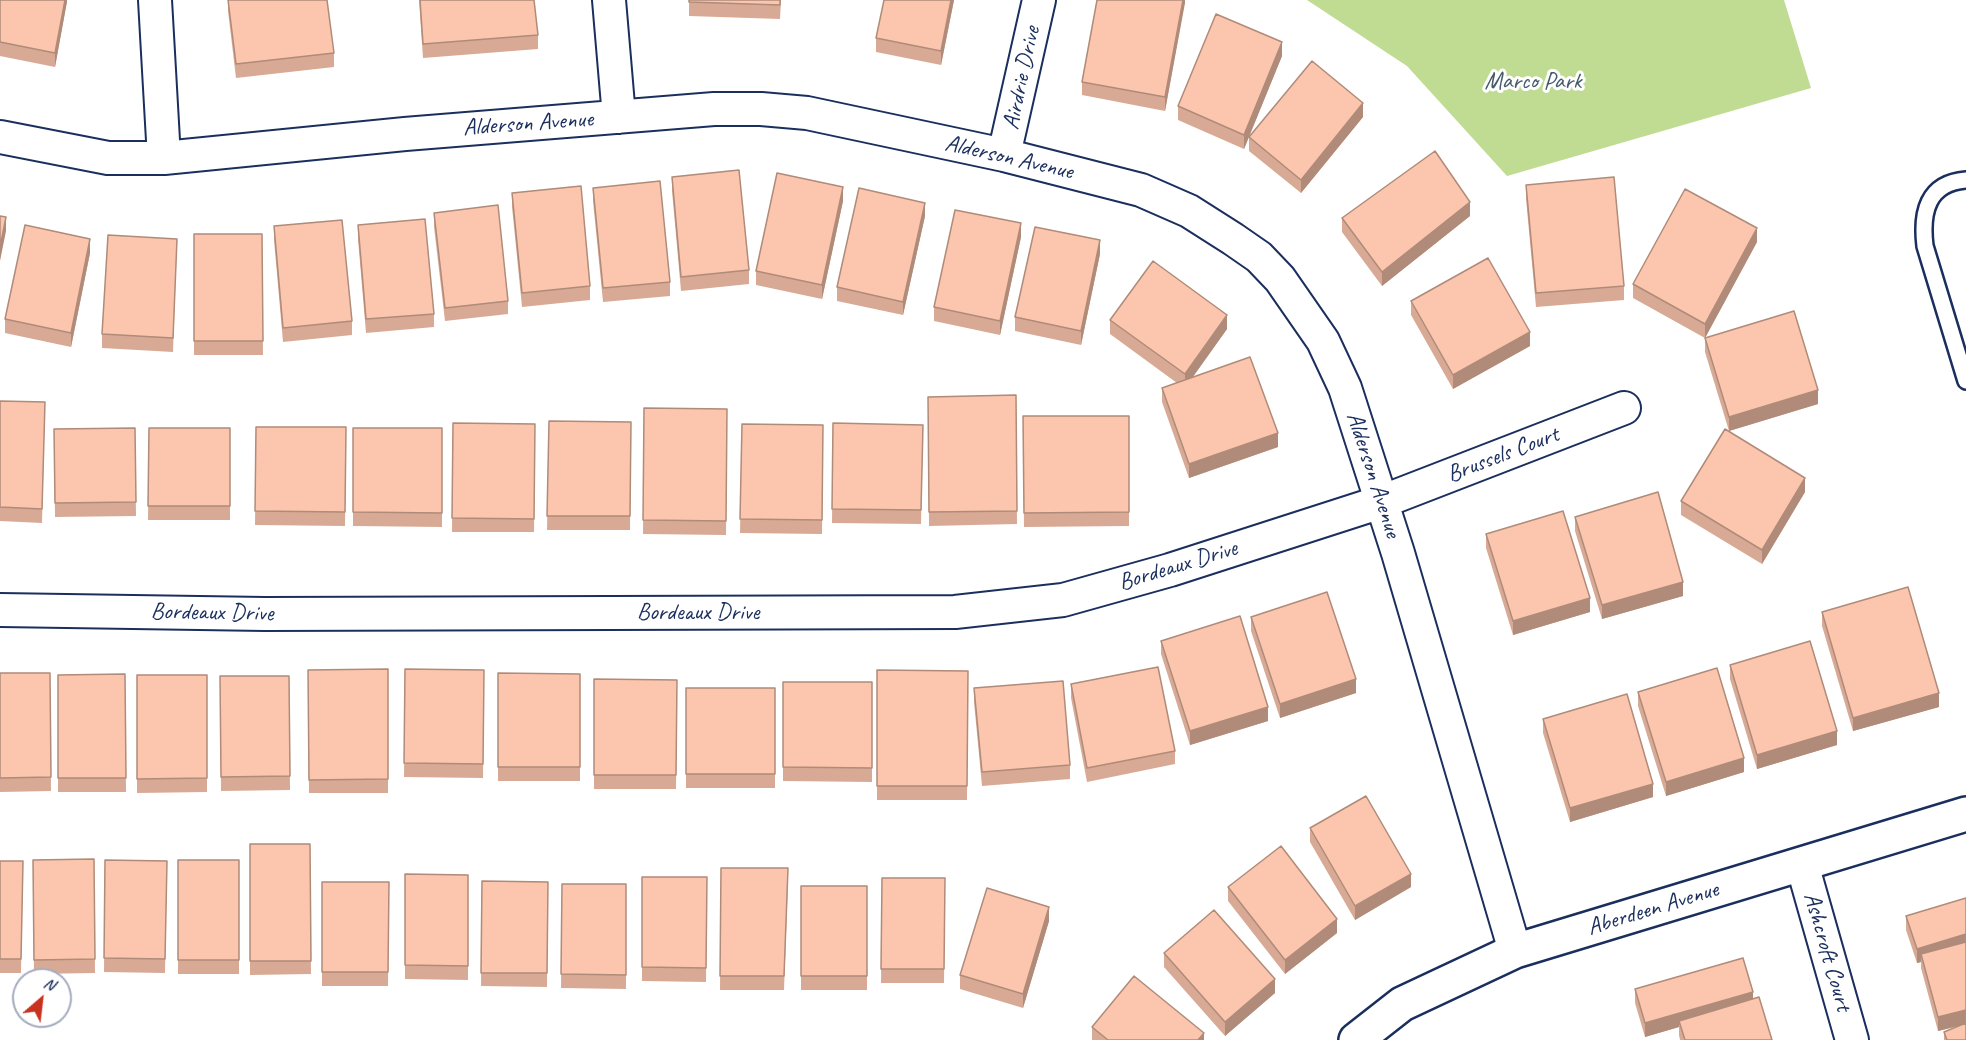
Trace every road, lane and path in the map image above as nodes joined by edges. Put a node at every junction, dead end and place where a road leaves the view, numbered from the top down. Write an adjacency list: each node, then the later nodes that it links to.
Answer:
1 (155, 0): 7 (street)
2 (609, 0): 4 (street)
3 (1038, 0): 6 (street, Airdrie Drive)
4 (620, 117): 6 (street, Alderson Avenue); 7 (street, Alderson Avenue)
5 (0, 137): 7 (street, Alderson Avenue)
6 (1004, 155): 11 (street, Alderson Avenue)
7 (164, 158)
8 (1966, 180): 9 (lane)
9 (1966, 381)
10 (1624, 408): 11 (street, Brussels Court)
11 (1381, 502): 12 (street, Bordeaux Drive); 15 (street, Alderson Avenue)
12 (0, 610)
13 (1966, 814): 14 (street, Aberdeen Avenue)
14 (1802, 864): 15 (street, Aberdeen Avenue); 17 (street, Ashcroft Court)
15 (1515, 951): 16 (street, Aberdeen Avenue)
16 (1356, 1040)
17 (1852, 1040)

